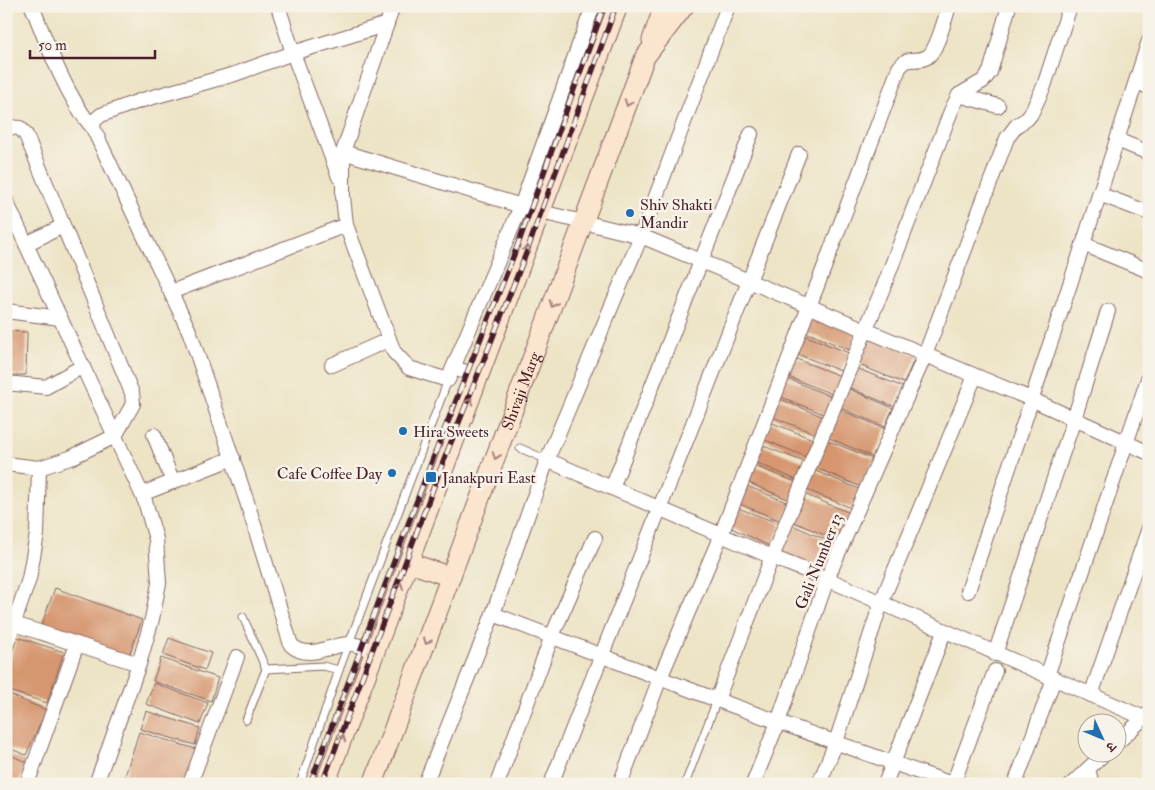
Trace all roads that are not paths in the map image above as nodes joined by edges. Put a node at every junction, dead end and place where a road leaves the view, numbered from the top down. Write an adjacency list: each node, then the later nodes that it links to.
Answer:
1 (32, 6): 21 (street)
2 (278, 6): 14 (street)
3 (393, 6): 12 (street)
4 (593, 6): 30 (street)
5 (618, 6): 31 (main road)
6 (664, 6): 15 (main road)
7 (684, 6): 15 (main road, Shivaji Marg)
8 (728, 6): 36 (street)
9 (949, 6): 43 (street)
10 (1009, 6): 18 (street)
11 (1070, 6): 49 (street, Gali Number 13)
12 (387, 24): 14 (street); 24 (street)
13 (1149, 41): 16 (street)
14 (293, 52): 21 (street); 27 (street)
15 (645, 57): 33 (main road, Shivaji Marg, one-way to 33)
16 (1136, 82): 17 (street); 23 (street)
17 (1149, 87)
18 (959, 95): 19 (street); 47 (street)
19 (998, 106)
20 (6, 128): 35 (street)
21 (93, 128): 42 (street)
22 (751, 134): 39 (street)
23 (1117, 140): 25 (street); 28 (street)
24 (343, 152): 27 (street); 30 (street)
25 (1149, 153)
26 (799, 154): 41 (street)
27 (343, 187): 34 (street)
28 (1100, 194): 32 (street); 38 (street)
29 (6, 200): 37 (street)
30 (521, 206): 31 (street); 52 (street)
31 (541, 212): 33 (street); 53 (main road, one-way to 31)
32 (1149, 213)
33 (584, 221): 36 (street); 77 (main road, Shivaji Marg, one-way to 77)
34 (346, 225): 42 (street); 48 (street)
35 (63, 226): 37 (street); 60 (street)
36 (641, 236): 39 (street); 65 (street)
37 (26, 244): 46 (street)
38 (1083, 244): 40 (street); 57 (street)
39 (702, 261): 41 (street); 69 (street)
40 (1149, 272)
41 (749, 281): 43 (street); 71 (street)
42 (172, 292): 64 (street)
43 (809, 305): 47 (street); 73 (street)
44 (6, 311): 46 (street)
45 (1108, 311): 58 (street)
46 (60, 318): 51 (street)
47 (866, 329): 49 (street); 75 (street)
48 (388, 340): 50 (street); 52 (street)
49 (925, 355): 54 (street); 78 (street, Gali Number 13)
50 (332, 365)
51 (83, 366): 56 (street); 60 (street)
52 (450, 374): 53 (street); 86 (lane)
53 (479, 376): 76 (main road, one-way to 53)
54 (975, 376): 57 (street); 80 (street)
55 (1149, 376): 61 (street)
56 (6, 383)
57 (1031, 399): 58 (street); 79 (street)
58 (1074, 419): 61 (street); 90 (street)
59 (154, 435): 68 (street)
60 (115, 436): 67 (street); 70 (street)
61 (1126, 443): 63 (street); 97 (street)
62 (520, 448): 65 (lane)
63 (1149, 453)
64 (233, 458): 68 (street); 86 (street)
65 (547, 460): 69 (street); 81 (street)
66 (6, 464): 67 (street)
67 (39, 468): 83 (street)
68 (173, 482): 70 (street)
69 (612, 488): 71 (street)
70 (142, 494): 93 (street)
71 (660, 509): 73 (street); 91 (street)
72 (1149, 528): 99 (street)
73 (721, 535): 75 (street); 98 (street)
74 (594, 538): 85 (street)
75 (772, 557): 78 (street); 100 (street)
76 (410, 563): 77 (main road); 89 (main road, one-way to 76)
77 (451, 577): 114 (main road, Shivaji Marg, one-way to 114)
78 (827, 579): 80 (street); 103 (street, Gali Number 13)
79 (968, 591)
80 (881, 603): 84 (street); 105 (street)
81 (493, 614): 85 (street); 115 (street)
82 (243, 617): 94 (lane)
83 (14, 624): 87 (street); 88 (street)
84 (944, 632): 90 (street); 107 (street)
85 (552, 636): 91 (street); 116 (street)
86 (350, 643): 89 (street); 95 (lane)
87 (77, 644): 93 (street); 109 (street)
88 (6, 646)
89 (375, 652): 113 (main road, one-way to 89)
90 (995, 654): 97 (street)
91 (602, 656): 98 (street); 117 (street)
92 (238, 657): 111 (street)
93 (139, 664): 110 (street)
94 (266, 669): 95 (lane); 102 (lane)
95 (339, 670): 112 (lane)
96 (995, 671): 123 (street)
97 (1050, 677): 99 (street); 124 (street)
98 (660, 678): 100 (street); 118 (street)
99 (1091, 695): 101 (street)
100 (717, 700): 103 (street); 119 (lane)
101 (1146, 716): 104 (street)
102 (246, 720)
103 (778, 722): 105 (street); 120 (street, Gali Number 13)
104 (1128, 733)
105 (836, 742): 107 (street); 121 (street)
106 (1095, 762): 108 (street)
107 (893, 763): 122 (street); 123 (street)
108 (1088, 769): 125 (street); 126 (street)
109 (27, 784)
110 (96, 784)
111 (190, 784)
112 (300, 784)
113 (325, 784)
114 (373, 784)
115 (425, 784)
116 (497, 784)
117 (551, 784)
118 (620, 784)
119 (685, 784)
120 (753, 784)
121 (819, 784)
122 (885, 784)
123 (953, 784)
124 (1015, 784)
125 (1072, 784)
126 (1092, 784)

